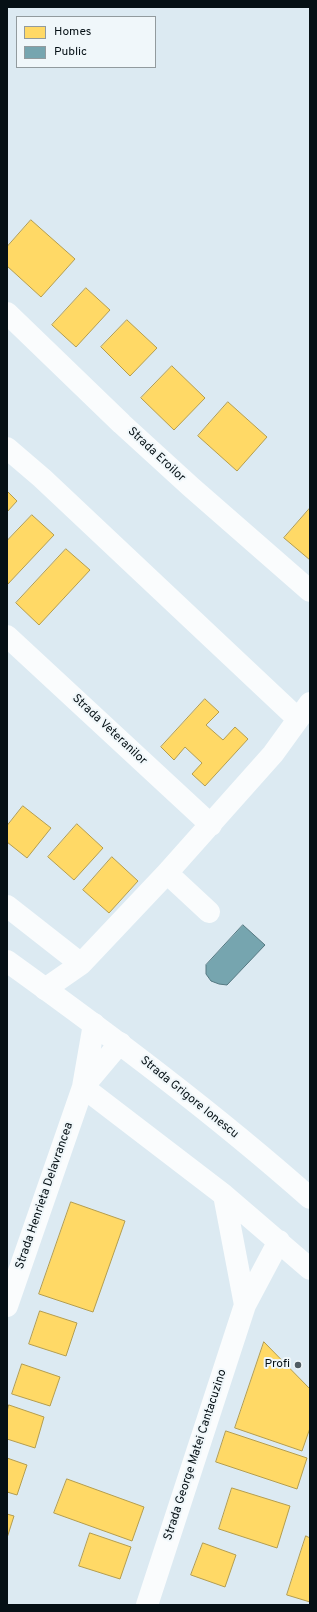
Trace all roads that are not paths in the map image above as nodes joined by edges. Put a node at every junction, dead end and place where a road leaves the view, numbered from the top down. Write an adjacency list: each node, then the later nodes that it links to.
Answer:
1 (7, 313): 3 (street, Strada Eroilor)
2 (7, 448): 5 (street)
3 (310, 591)
4 (7, 636): 6 (street, Strada Veteranilor)
5 (304, 711): 6 (street)
6 (211, 825): 7 (street)
7 (167, 873): 9 (street); 11 (street)
8 (7, 906): 11 (street)
9 (209, 912)
10 (7, 961): 12 (street, Strada Grigore Ionescu)
11 (80, 964): 12 (street); 13 (street)
12 (45, 988): 13 (street, Strada Grigore Ionescu)
13 (64, 1002): 14 (street, Strada Grigore Ionescu)
14 (94, 1024): 15 (street, Strada Grigore Ionescu); 16 (street, Strada Henrieta Delavrancea)
15 (120, 1043): 16 (street, Strada Henrieta Delavrancea); 18 (street, Strada Grigore Ionescu)
16 (83, 1087): 17 (street); 22 (street, Strada Henrieta Delavrancea)
17 (224, 1195): 19 (street); 21 (street, Strada George Matei Cantacuzino)
18 (310, 1198)
19 (279, 1241): 20 (street); 21 (street, Strada George Matei Cantacuzino)
20 (310, 1269)
21 (245, 1305): 23 (street, Strada George Matei Cantacuzino)
22 (7, 1306)
23 (147, 1605)

